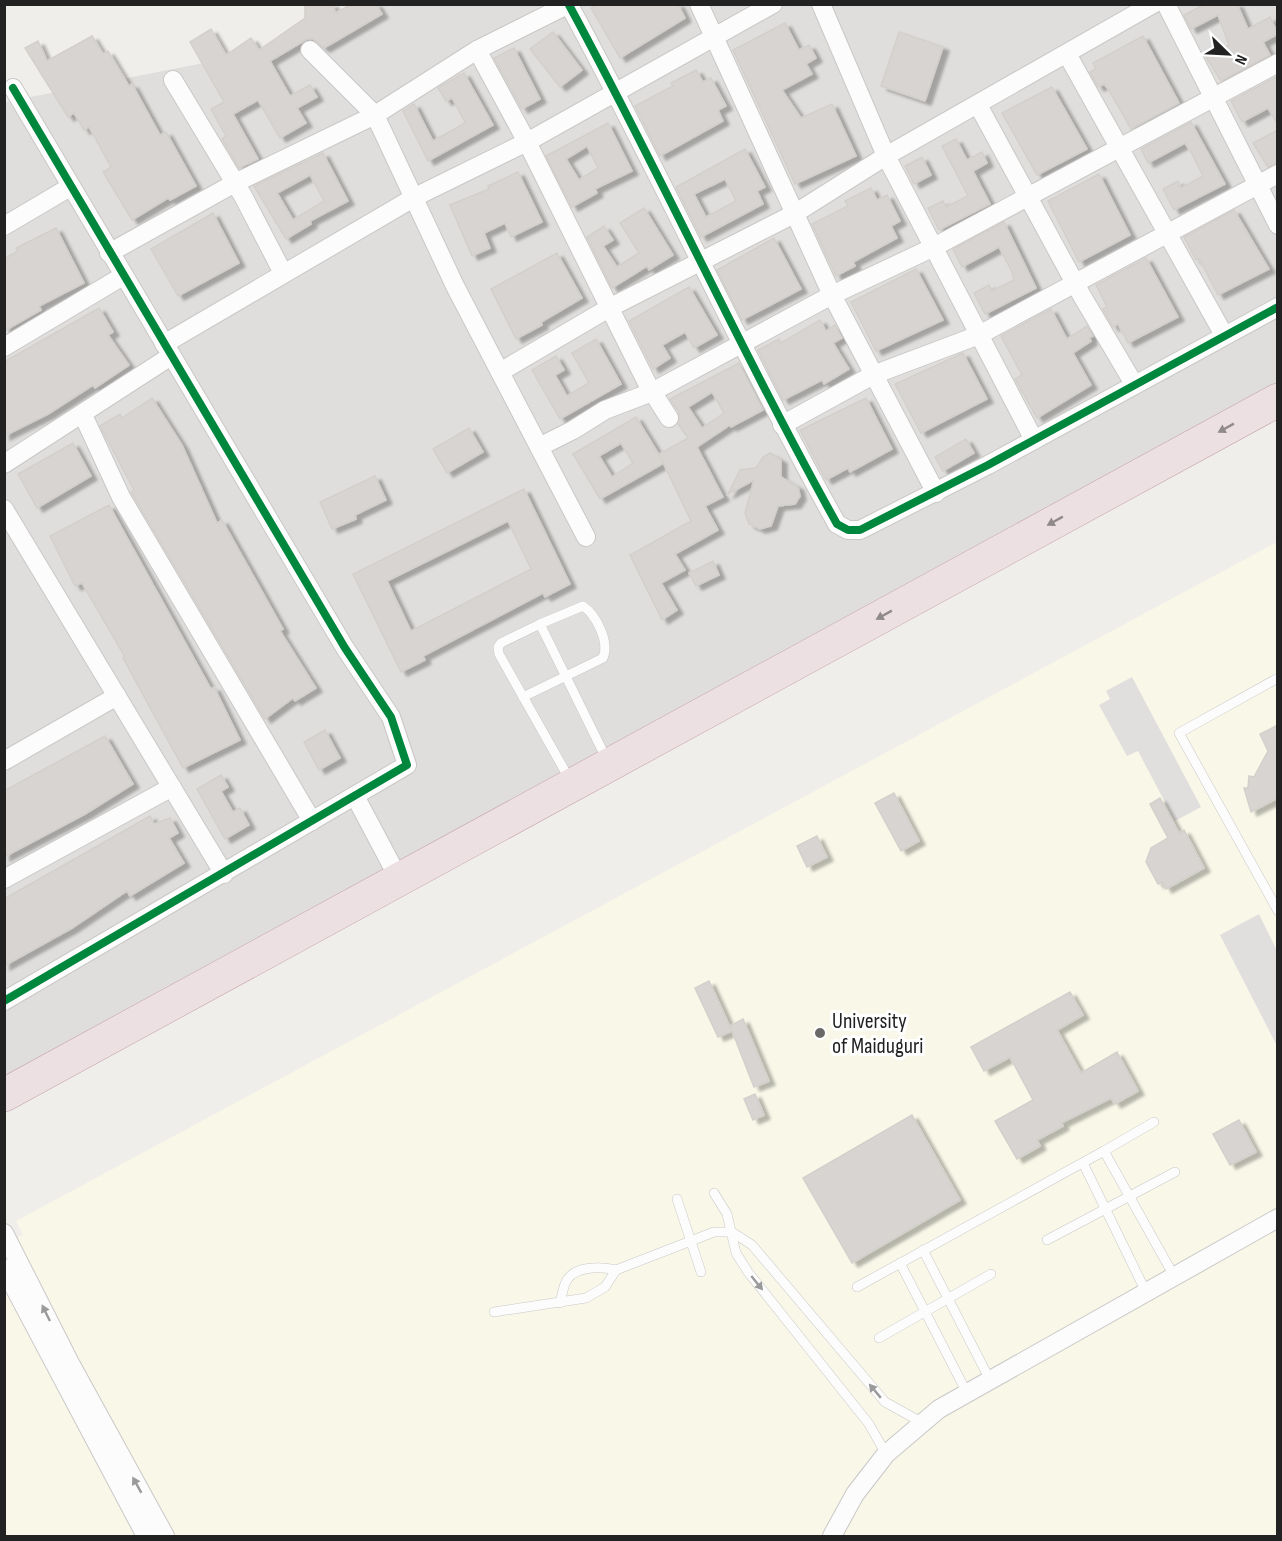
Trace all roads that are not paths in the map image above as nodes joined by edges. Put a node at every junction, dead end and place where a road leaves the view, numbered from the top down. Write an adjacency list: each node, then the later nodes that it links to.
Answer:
1 (699, 4): 6 (street)
2 (773, 4): 6 (street)
3 (821, 4): 19 (street)
4 (569, 5): 8 (street); 13 (street)
5 (1164, 5): 9 (street); 14 (street)
6 (714, 38): 13 (street); 26 (street)
7 (310, 50): 16 (street)
8 (477, 50): 16 (street); 17 (street)
9 (1067, 54): 15 (street); 18 (street)
10 (1278, 63): 14 (street)
11 (173, 80): 21 (street)
12 (13, 88): 23 (street)
13 (616, 92): 17 (street); 32 (street)
14 (1212, 96): 18 (street); 22 (street)
15 (978, 105): 19 (street); 25 (street)
16 (375, 115): 21 (street); 24 (street)
17 (526, 142): 24 (street); 38 (street)
18 (1119, 147): 25 (street); 29 (street)
19 (886, 156): 26 (street); 30 (street)
20 (1278, 174): 22 (street)
21 (235, 183): 31 (street); 33 (street)
22 (1257, 186): 27 (street); 29 (street)
23 (70, 187): 28 (street); 31 (street)
24 (415, 197): 33 (street); 44 (street)
25 (1028, 197): 30 (street); 35 (street)
26 (794, 214): 32 (street); 36 (street)
27 (1278, 225)
28 (4, 226)
29 (1167, 233): 35 (street); 40 (street)
30 (934, 247): 36 (street); 39 (street)
31 (109, 253): 34 (street)
32 (701, 262): 38 (street); 41 (street)
33 (283, 273): 43 (street)
34 (123, 276): 42 (street); 43 (street)
35 (1076, 284): 39 (street); 46 (street)
36 (832, 295): 41 (street); 45 (street)
37 (1278, 306): 40 (street)
38 (609, 308): 44 (street); 47 (street)
39 (980, 335): 45 (street); 53 (street)
40 (1224, 335): 46 (street)
41 (742, 342): 47 (street); 51 (street)
42 (4, 347)
43 (168, 350): 49 (street); 68 (street)
44 (500, 372): 54 (street)
45 (873, 375): 51 (street); 56 (street)
46 (1134, 384): 53 (street)
47 (652, 392): 50 (street); 54 (street)
48 (1278, 400): 65 (highway, one-way to 65)
49 (82, 415): 55 (street); 69 (street)
50 (669, 418)
51 (782, 425): 56 (street)
52 (1278, 426): 76 (highway)
53 (1034, 440): 56 (street)
54 (539, 447): 58 (street)
55 (4, 464)
56 (936, 493)
57 (4, 509): 62 (street)
58 (586, 537)
59 (540, 624): 60 (lane); 60 (lane); 63 (lane)
60 (566, 677): 63 (lane); 65 (lane)
61 (1278, 678): 73 (lane)
62 (117, 696): 64 (street); 67 (street)
63 (523, 697): 66 (lane)
64 (4, 761)
65 (609, 765): 66 (highway)
66 (572, 785): 72 (highway)
67 (172, 787): 70 (street); 71 (street)
68 (356, 796): 69 (street); 72 (street)
69 (312, 821): 70 (street)
70 (224, 874): 74 (street)
71 (4, 879)
72 (399, 879): 75 (highway)
73 (1278, 911)
74 (4, 1001)
75 (4, 1095)
76 (4, 1116)
77 (1154, 1122): 78 (lane)
78 (1104, 1151): 79 (lane); 82 (lane)
79 (1083, 1163): 84 (lane); 90 (lane)
80 (1175, 1172): 82 (lane)
81 (714, 1193): 86 (lane)
82 (1128, 1195): 84 (lane); 96 (lane)
83 (677, 1199): 89 (lane)
84 (1105, 1209): 88 (lane); 98 (lane)
85 (1276, 1223): 96 (street)
86 (732, 1232): 89 (lane); 106 (lane, one-way to 86); 107 (lane, one-way to 107)
87 (4, 1233): 109 (street, one-way to 87)
88 (1047, 1240)
89 (689, 1241): 93 (lane); 94 (lane)
90 (923, 1250): 91 (lane); 99 (lane)
91 (900, 1263): 97 (lane); 102 (lane)
92 (4, 1268): 108 (street)
93 (616, 1270): 100 (lane); 100 (lane)
94 (701, 1272)
95 (991, 1274): 99 (lane)
96 (1174, 1276): 98 (street)
97 (857, 1287)
98 (1146, 1292): 104 (street)
99 (948, 1299): 102 (lane); 104 (lane)
100 (560, 1303): 101 (lane)
101 (495, 1312)
102 (925, 1312): 103 (lane); 105 (lane)
103 (879, 1338)
104 (990, 1380): 105 (street)
105 (967, 1393): 106 (street)
106 (923, 1422): 107 (street)
107 (886, 1454): 110 (street)
108 (146, 1536)
109 (165, 1536)
110 (832, 1536)

